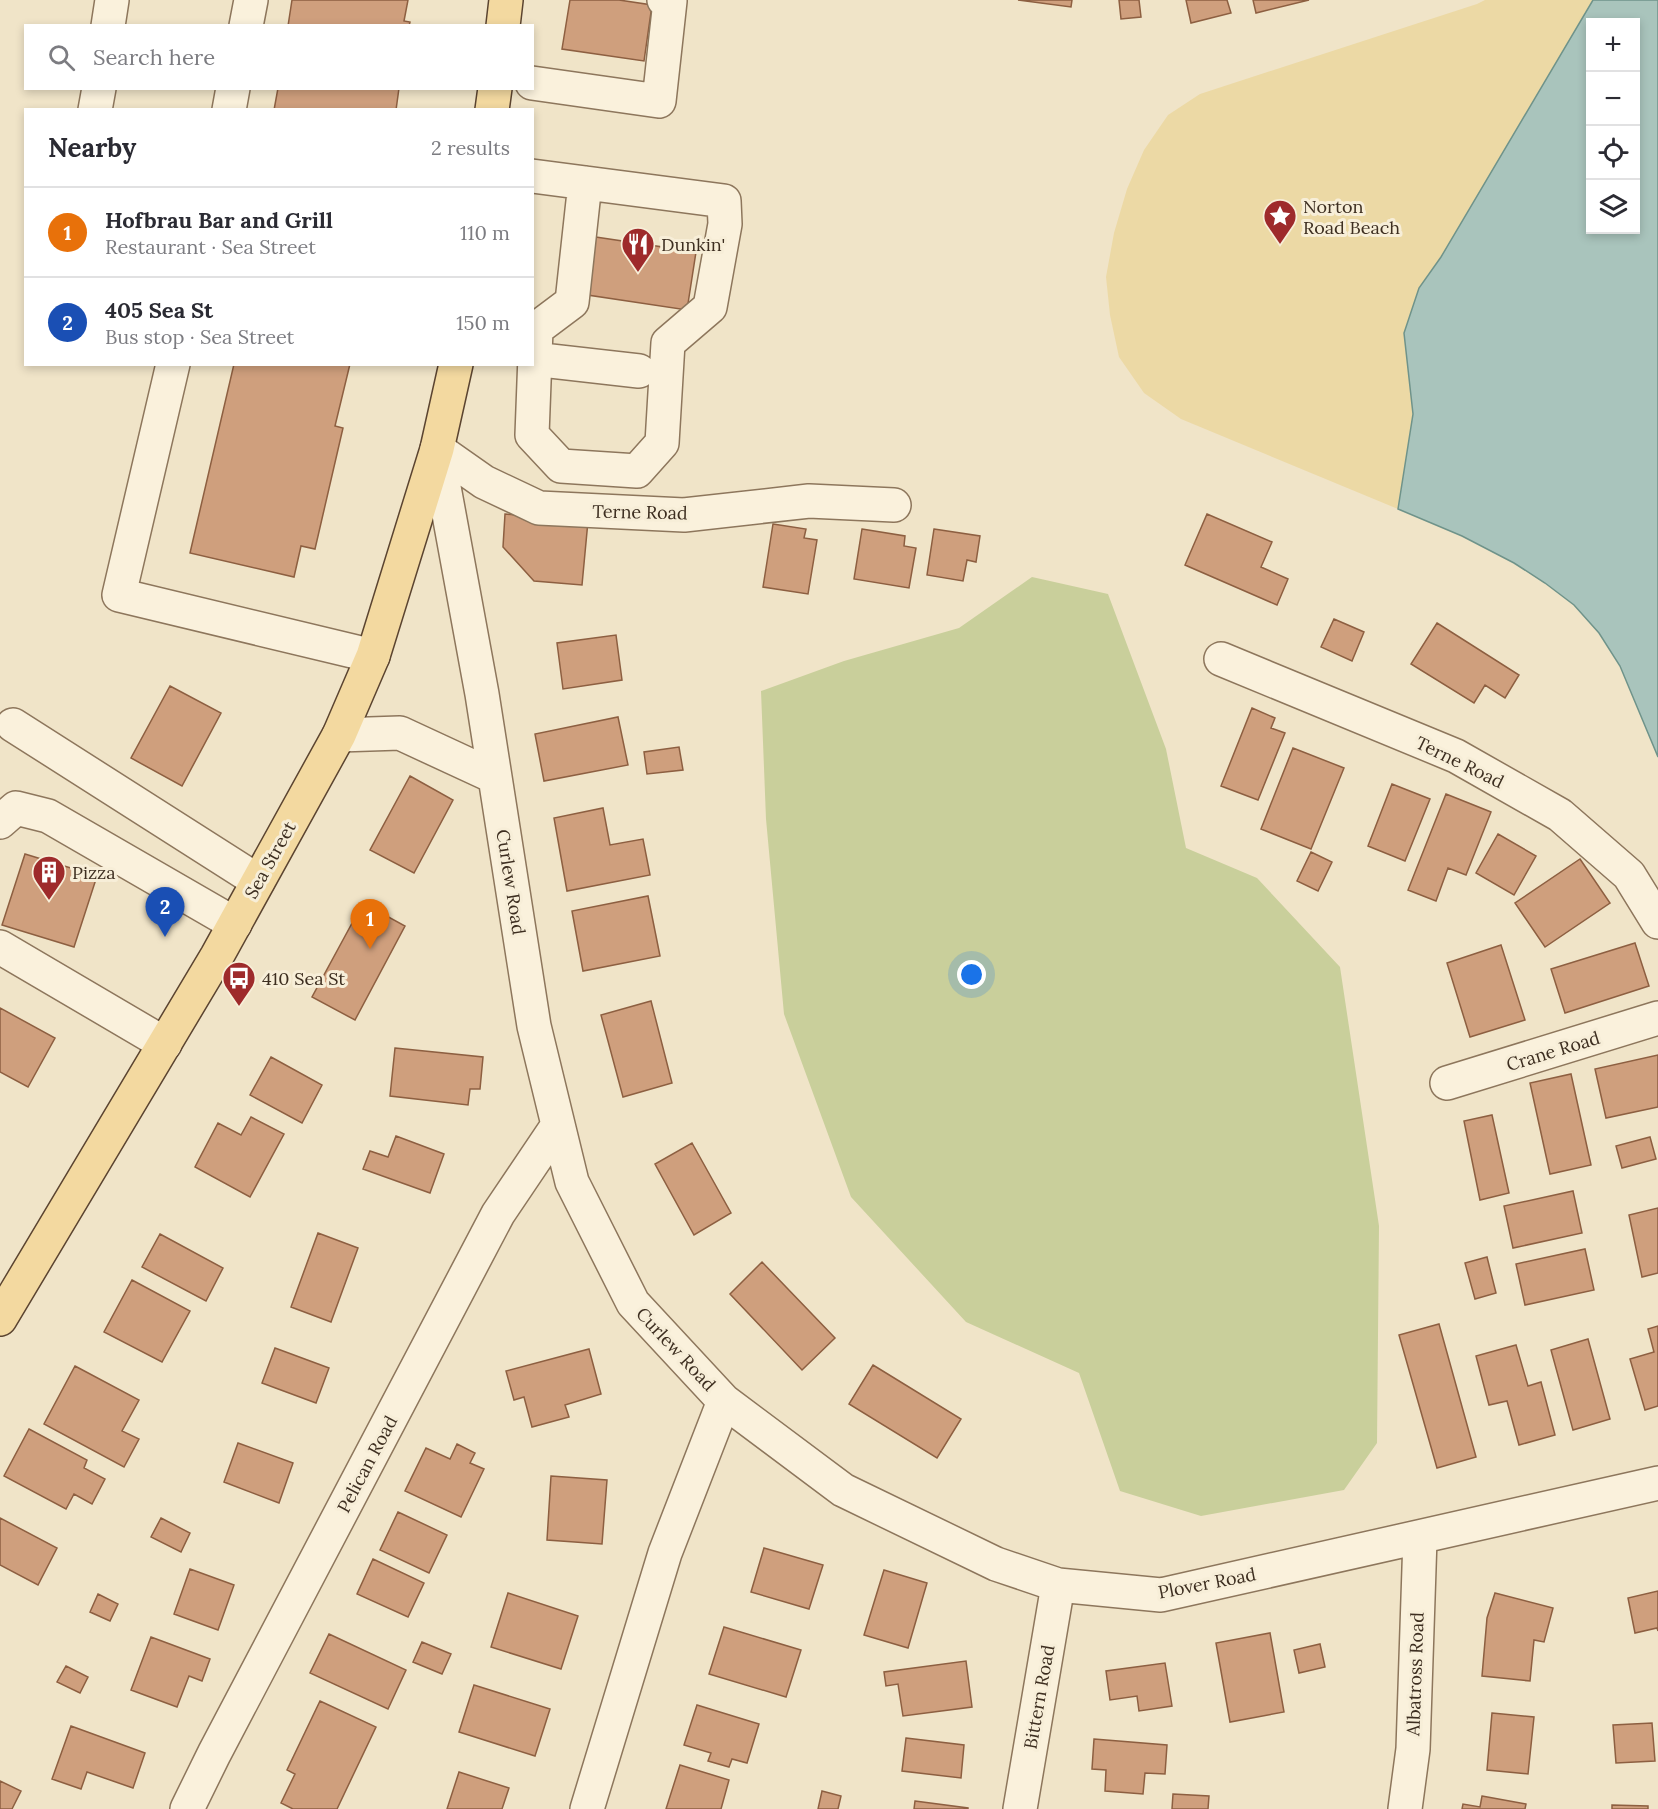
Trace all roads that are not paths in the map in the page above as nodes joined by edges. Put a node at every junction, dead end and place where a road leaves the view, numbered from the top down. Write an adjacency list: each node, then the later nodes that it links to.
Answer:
1 (112, 0): 5 (street)
2 (251, 0): 6 (street)
3 (506, 0): 7 (main road)
4 (664, 0): 8 (street)
5 (108, 24)
6 (246, 24)
7 (503, 24)
8 (534, 83)
9 (99, 90): 12 (street)
10 (233, 90): 13 (street)
11 (495, 90): 14 (main road)
12 (95, 108)
13 (229, 108)
14 (492, 108)
15 (534, 176): 16 (street)
16 (585, 183): 17 (street); 20 (street)
17 (534, 339): 21 (street)
18 (173, 366): 24 (street)
19 (456, 366): 22 (main road, Sea Street)
20 (533, 366)
21 (639, 371)
22 (437, 449): 23 (street, Terne Road); 24 (main road, Sea Street); 28 (street, Curlew Road)
23 (894, 505)
24 (372, 656): 27 (main road, Sea Street)
25 (1221, 659): 31 (street, Terne Road)
26 (13, 725): 30 (street)
27 (339, 735): 28 (street); 30 (main road, Sea Street)
28 (495, 777): 37 (street, Curlew Road)
29 (0, 822): 32 (street)
30 (258, 881): 32 (main road, Sea Street)
31 (1658, 922)
32 (235, 924): 35 (main road, Sea Street)
33 (0, 947): 35 (street)
34 (1658, 1018): 36 (street, Crane Road)
35 (165, 1044): 38 (main road, Sea Street)
36 (1447, 1083)
37 (558, 1125): 39 (street, Curlew Road); 43 (street, Pelican Road)
38 (0, 1319)
39 (724, 1401): 42 (street, Plover Road); 44 (street, Curlew Road)
40 (1658, 1483): 41 (street, Plover Road)
41 (1420, 1538): 42 (street, Plover Road); 46 (street, Albatross Road)
42 (1058, 1585): 45 (street, Bittern Road)
43 (187, 1809)
44 (587, 1809)
45 (1020, 1809)
46 (1405, 1809)

